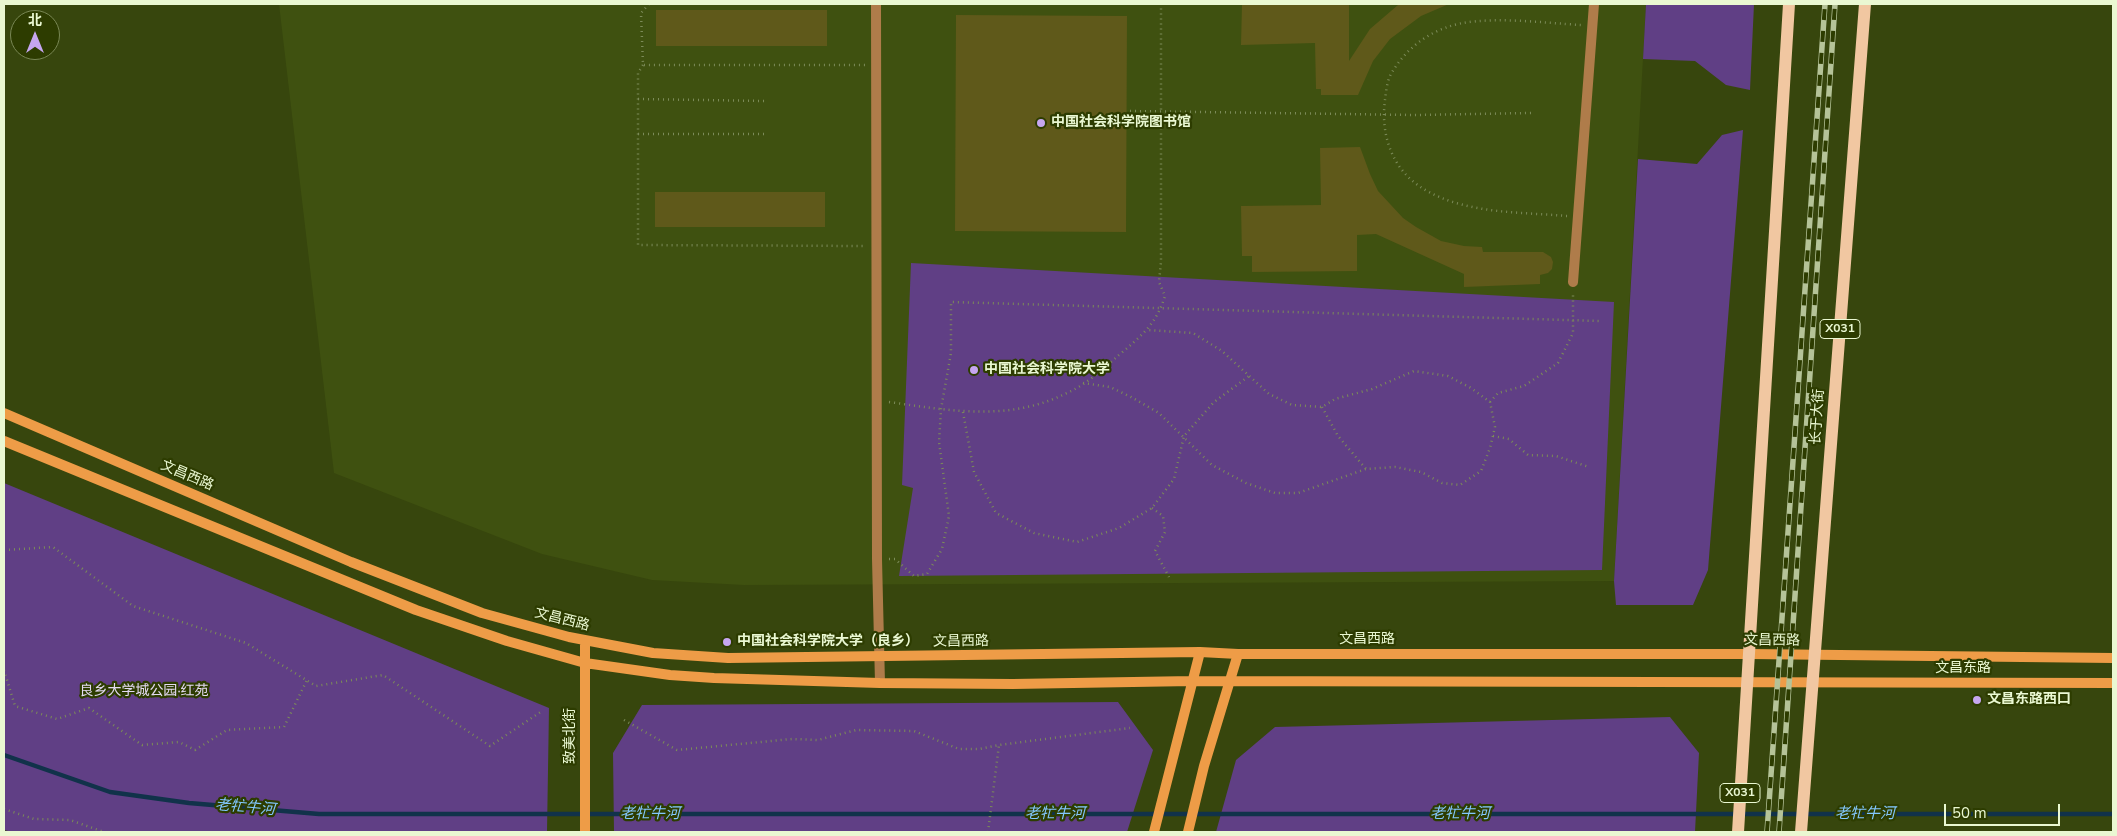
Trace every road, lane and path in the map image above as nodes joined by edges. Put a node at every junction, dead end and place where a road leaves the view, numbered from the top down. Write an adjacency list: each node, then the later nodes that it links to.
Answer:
1 (649, 4): 8 (path)
2 (876, 4): 9 (street)
3 (1161, 4): 13 (path)
4 (1594, 4): 7 (street)
5 (1789, 4): 45 (main road, X031)
6 (1865, 4): 46 (main road, 长于大街 / X031)
7 (1592, 25): 15 (path); 18 (street)
8 (643, 65): 9 (path); 10 (path)
9 (876, 65): 19 (street)
10 (638, 100): 11 (path); 16 (path)
11 (765, 101)
12 (1130, 111): 13 (path)
13 (1162, 111): 15 (path); 21 (path)
14 (1532, 113): 15 (path)
15 (1383, 114): 18 (path)
16 (638, 134): 17 (path); 19 (path)
17 (765, 134)
18 (1578, 217): 20 (street)
19 (876, 246): 27 (street)
20 (1574, 282): 22 (path)
21 (1161, 308): 22 (path); 24 (path); 30 (path)
22 (1574, 320): 23 (path); 28 (path)
23 (1600, 321)
24 (1148, 330): 25 (path); 26 (path)
25 (1249, 376): 29 (path); 33 (path)
26 (1082, 383): 31 (path); 33 (path)
27 (877, 400): 30 (path); 40 (street)
28 (1490, 402): 29 (path); 34 (path)
29 (1322, 407): 37 (path)
30 (941, 409): 31 (path); 40 (path)
31 (963, 412): 38 (path)
32 (4, 413): 42 (main road, 文昌西路)
33 (1184, 436): 37 (path); 38 (path)
34 (1493, 436): 36 (path); 37 (path)
35 (4, 441): 49 (main road)
36 (1589, 467)
37 (1366, 469)
38 (1152, 508): 41 (path)
39 (4, 550): 51 (path)
40 (877, 559): 47 (street)
41 (1168, 577)
42 (585, 640): 47 (main road, 文昌西路); 49 (main road, 致美北街)
43 (1200, 652): 44 (main road, 文昌西路); 47 (main road, 文昌西路); 52 (main road)
44 (1238, 654): 45 (main road, 文昌西路); 54 (main road)
45 (1749, 654): 46 (main road, 文昌西路); 57 (main road, X031)
46 (1814, 655): 48 (main road, 文昌东路); 55 (main road, 长于大街 / X031)
47 (879, 656): 53 (street)
48 (2113, 658)
49 (585, 664): 53 (main road); 64 (main road, 致美北街)
50 (4, 670): 51 (path)
51 (307, 680): 58 (path)
52 (1193, 681): 53 (main road); 54 (main road); 66 (main road)
53 (880, 683)
54 (1228, 683): 57 (main road); 67 (main road)
55 (1813, 683): 56 (main road, 文昌东路); 57 (main road); 69 (main road, 长于大街 / X031)
56 (2113, 683)
57 (1746, 684): 68 (main road, X031)
58 (542, 711)
59 (624, 720): 61 (path)
60 (1130, 728): 61 (path)
61 (999, 745): 65 (path)
62 (4, 808): 63 (path)
63 (104, 832)
64 (585, 832)
65 (988, 832)
66 (1154, 832)
67 (1188, 832)
68 (1738, 832)
69 (1801, 832)

